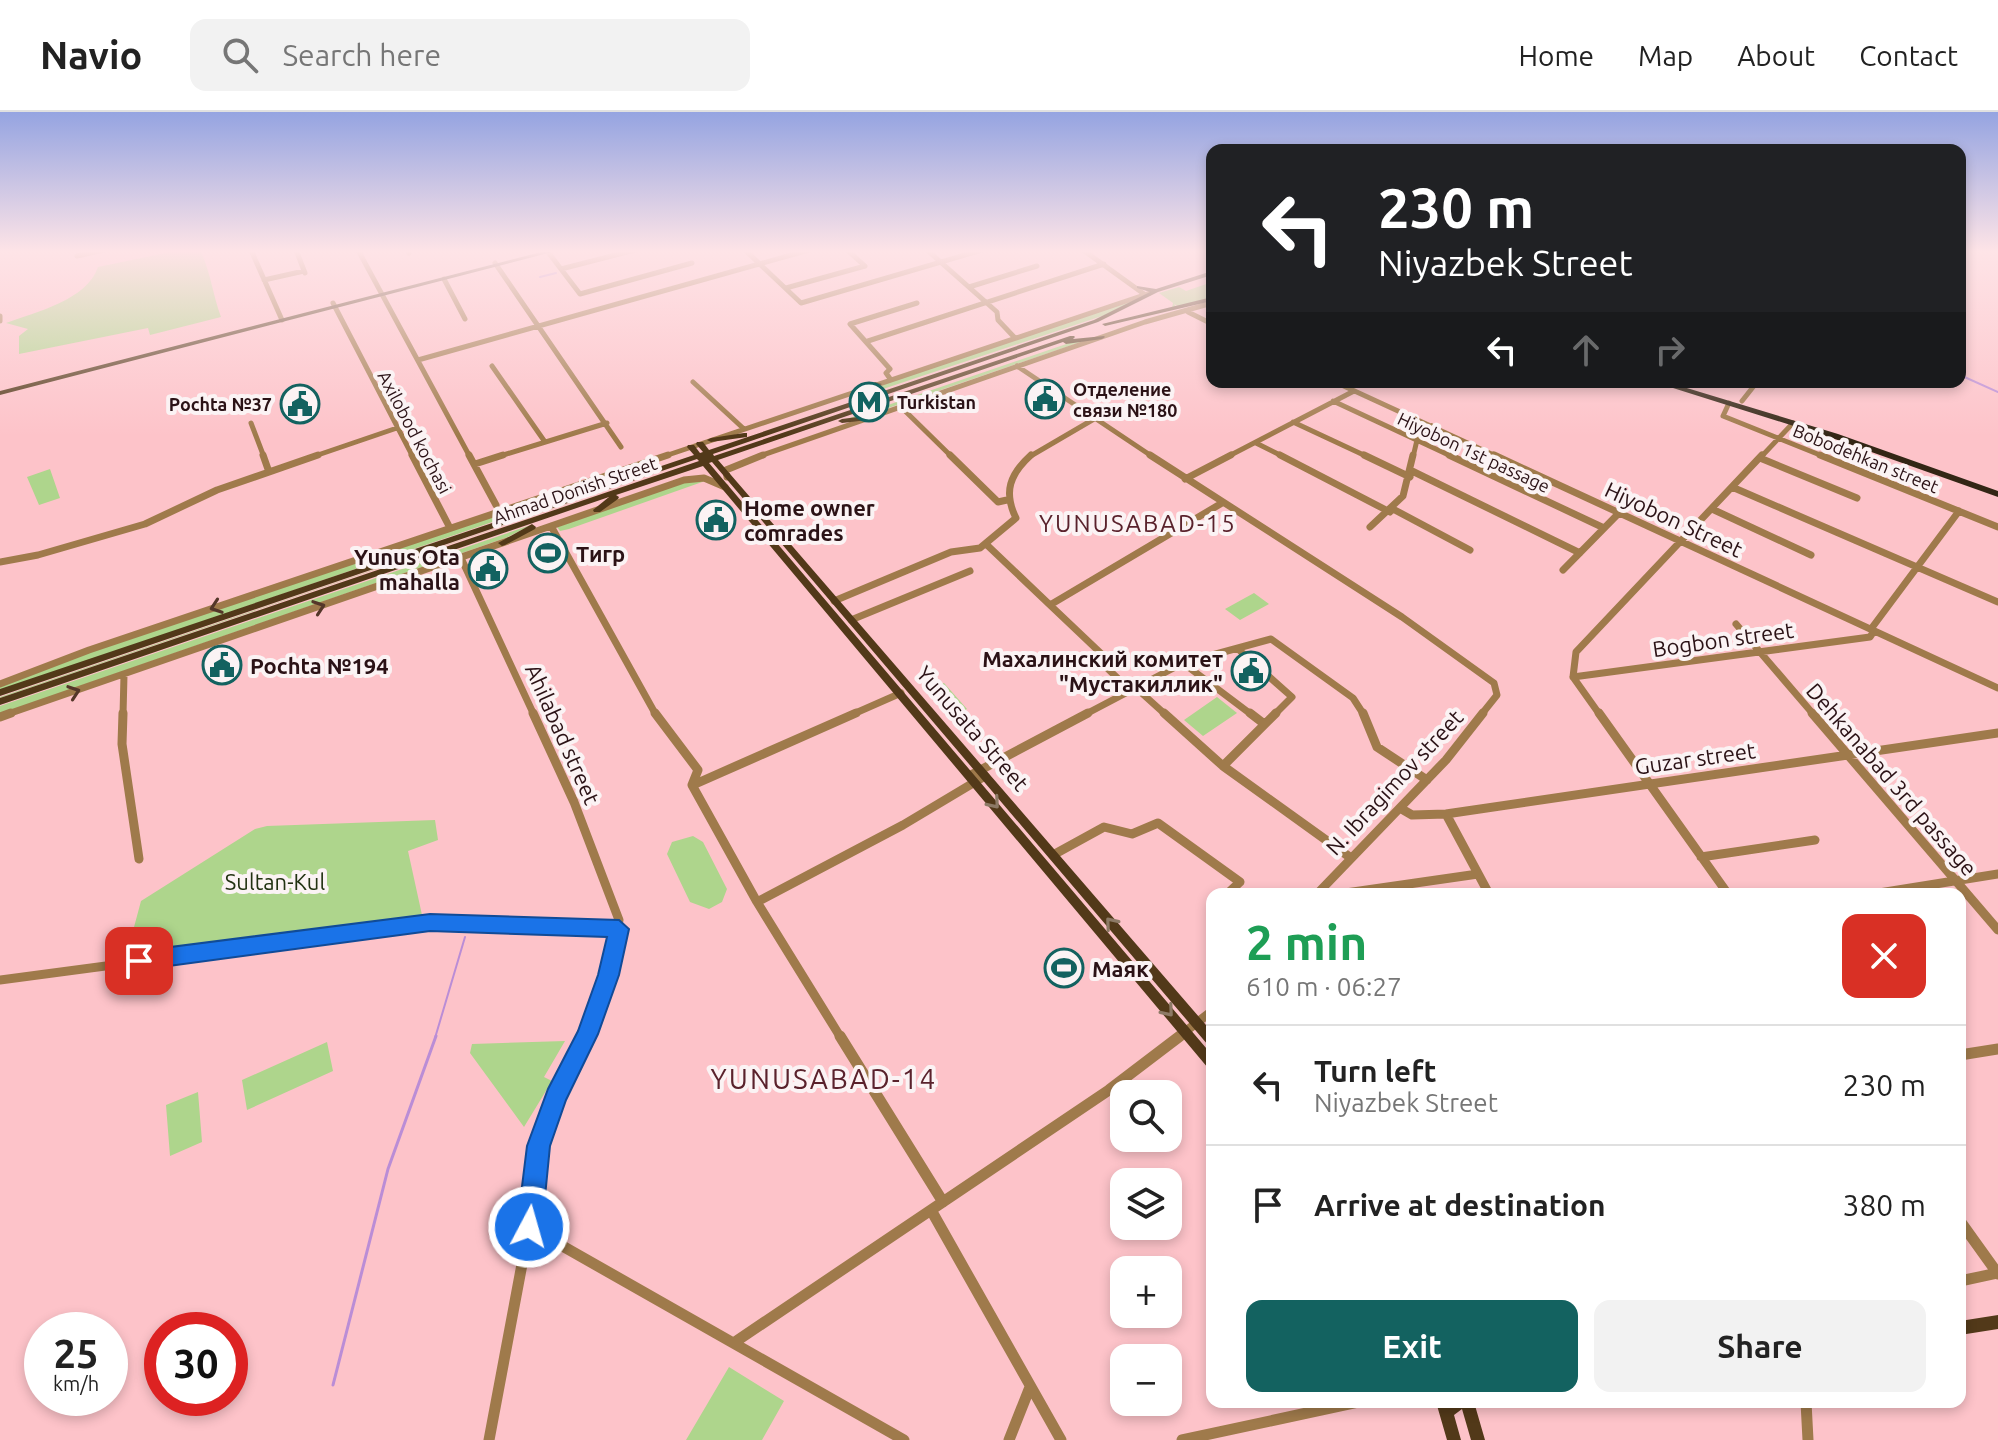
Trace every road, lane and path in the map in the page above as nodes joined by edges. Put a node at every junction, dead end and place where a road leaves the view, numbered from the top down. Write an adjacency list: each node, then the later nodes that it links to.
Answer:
1 (279, 312): 15 (street)
2 (306, 312): 15 (main road)
3 (338, 312): 48 (street, Axilobod kochasi)
4 (391, 312): 23 (street)
5 (461, 312): 16 (street)
6 (529, 312): 18 (street)
7 (589, 312): 18 (street)
8 (888, 312): 21 (street)
9 (957, 312): 21 (street)
10 (995, 312): 20 (street)
11 (1100, 312): 20 (street, Ahmad Donish Street)
12 (1115, 312): 39 (main road, Ahmad Donish Street)
13 (1152, 312): 22 (main road, Ahmad Donish Street)
14 (1188, 312): 17 (street); 19 (street, Ahmad Donish Street)
15 (282, 318): 33 (main road)
16 (465, 319)
17 (1206, 321)
18 (539, 326): 23 (street); 44 (street)
19 (1102, 337): 22 (main road); 25 (street, Ahmad Donish Street)
20 (1015, 338): 26 (street, Ahmad Donish Street)
21 (868, 341): 26 (street)
22 (1044, 346): 46 (main road, Ahmad Donish Street)
23 (418, 360): 62 (street)
24 (492, 366): 54 (street)
25 (1017, 366): 38 (street, Ahmad Donish Street); 41 (street)
26 (891, 380): 28 (street, Ahmad Donish Street)
27 (693, 382): 49 (street)
28 (878, 384): 39 (main road); 49 (street, Ahmad Donish Street)
29 (1348, 388): 34 (street, Hiyobon Street)
30 (1678, 388): 37 (highway)
31 (1697, 388): 36 (highway)
32 (1752, 388): 36 (street)
33 (0, 391)
34 (1354, 391): 35 (street); 47 (street, Hiyobon Street)
35 (1333, 401): 42 (street); 53 (street, Hiyobon 1st passage)
36 (1742, 401): 59 (highway)
37 (1729, 403): 45 (highway); 51 (street, Bobodehkan street)
38 (900, 406): 40 (street, Ahmad Donish Street); 72 (street)
39 (833, 410): 50 (main road, Ahmad Donish Street)
40 (865, 418): 46 (main road); 66 (street, Ahmad Donish Street)
41 (1094, 419): 65 (street); 72 (street)
42 (1293, 422): 55 (street); 64 (street)
43 (251, 423): 63 (street)
44 (607, 423): 54 (street); 57 (street)
45 (1793, 423): 51 (street); 59 (highway)
46 (820, 424): 61 (main road, Ahmad Donish Street)
47 (1432, 426): 53 (street); 81 (street, Hiyobon Street)
48 (397, 428): 63 (street); 85 (street, Axilobod kochasi)
49 (744, 429): 52 (street, Ahmad Donish Street)
50 (778, 429): 52 (main road); 58 (main road, Ahmad Donish Street)
51 (1778, 438): 60 (street); 80 (street, Bobodehkan street)
52 (711, 440): 56 (street, Ahmad Donish Street)
53 (1417, 440): 64 (street); 86 (street, Hiyobon 1st passage)
54 (545, 442): 62 (street)
55 (1256, 443): 65 (street); 79 (street)
56 (695, 446): 58 (main road, Yunusata Street); 75 (street, Ahmad Donish Street)
57 (621, 447)
58 (702, 454): 61 (main road, Yunusata Street); 70 (main road, Ahmad Donish Street)
59 (1903, 457): 69 (highway)
60 (1760, 458): 67 (street); 71 (street)
61 (709, 462): 66 (main road, Yunusata Street); 68 (main road, Ahmad Donish Street)
62 (475, 464): 74 (street)
63 (269, 472): 94 (street)
64 (1410, 474): 79 (street); 91 (street)
65 (1185, 479): 73 (street)
66 (724, 481): 68 (main road); 78 (street, Ahmad Donish Street); 98 (main road, Yunusata Street); 113 (main road, Yunusata Street)
67 (1732, 487): 76 (street); 95 (street)
68 (625, 490): 77 (main road, Ahmad Donish Street); 78 (main road)
69 (1998, 491)
70 (585, 494): 75 (main road); 112 (main road, Ahmad Donish Street)
71 (1857, 498)
72 (1007, 500): 89 (street)
73 (1222, 503): 100 (street); 121 (street, N. Ibragimov street)
74 (496, 505)
75 (512, 507): 85 (street, Ahmad Donish Street)
76 (1712, 509): 87 (street); 92 (street)
77 (565, 510): 88 (main road); 114 (main road, Ahmad Donish Street)
78 (597, 510): 82 (street, Ahmad Donish Street)
79 (1390, 510): 83 (street); 90 (street)
80 (1959, 511): 84 (street, Bobodehkan street); 95 (street)
81 (1619, 513): 86 (street); 87 (street, Hiyobon Street)
82 (551, 526): 88 (street, Ahmad Donish Street); 123 (street)
83 (1370, 527)
84 (1998, 527)
85 (450, 528): 109 (street, Ahmad Donish Street, one-way to 109)
86 (1604, 528): 91 (street)
87 (1681, 542): 103 (street, Hiyobon Street); 108 (street)
88 (502, 543): 93 (street, Ahmad Donish Street)
89 (987, 545): 98 (street); 100 (street)
90 (1470, 550)
91 (1580, 553): 96 (street)
92 (1811, 555)
93 (461, 558): 107 (street, Ahmad Donish Street, one-way to 93); 143 (street, Ahilabad street)
94 (0, 562)
95 (1917, 567): 99 (street); 103 (street)
96 (1563, 570)
97 (970, 571): 101 (street)
98 (834, 601): 101 (main road, Yunusata Street)
99 (1998, 602)
100 (1050, 605): 111 (street)
101 (851, 620): 120 (main road, Yunusata Street)
102 (1736, 624): 105 (street, Dehkanabad 3rd passage)
103 (1872, 630): 105 (street, Bogbon street); 110 (street, Hiyobon Street)
104 (1238, 649): 106 (street); 116 (street); 121 (street)
105 (1760, 652): 108 (street, Bogbon street); 118 (street, Dehkanabad 3rd passage)
106 (1183, 663): 111 (street); 116 (street)
107 (124, 675): 115 (street, Ahmad Donish Street, one-way to 107); 130 (street)
108 (1573, 677): 122 (street)
109 (0, 684)
110 (1998, 688)
111 (1133, 689): 119 (street); 120 (street)
112 (0, 693)
113 (901, 693): 120 (main road, Yunusata Street); 123 (street)
114 (0, 702)
115 (0, 717)
116 (1263, 723): 119 (street)
117 (1998, 733): 118 (street, Guzar street)
118 (1847, 754): 122 (street, Guzar street); 133 (street, Dehkanabad 3rd passage)
119 (1223, 766): 129 (street)
120 (978, 776): 127 (main road, Yunusata Street); 142 (street); 148 (main road, Yunusata Street, one-way to 148)
121 (1427, 780): 124 (street, N. Ibragimov street)
122 (1647, 783): 125 (street, Guzar street); 128 (street)
123 (692, 785): 142 (street)
124 (1400, 808): 125 (street, Guzar street); 129 (street, N. Ibragimov street)
125 (1446, 814): 131 (street)
126 (1815, 840): 128 (street)
127 (1053, 855): 134 (street); 147 (main road, Yunusata Street, one-way to 127)
128 (1701, 857): 138 (street)
129 (1351, 858): 135 (street, N. Ibragimov street)
130 (139, 859)
131 (1478, 874): 136 (street); 137 (street)
132 (1998, 874): 133 (street)
133 (1955, 881): 139 (street); 140 (street, Dehkanabad 3rd passage)
134 (1234, 888)
135 (1326, 888)
136 (1381, 888)
137 (1486, 888)
138 (1724, 888)
139 (1911, 888)
140 (1961, 888)
141 (1966, 894): 144 (street, Dehkanabad 3rd passage)
142 (757, 902): 153 (street)
143 (619, 929): 145 (street); 155 (street)
144 (1998, 930)
145 (0, 980)
146 (1206, 1017): 147 (street)
147 (1198, 1025): 148 (street); 149 (main road, Yunusata Street)
148 (1186, 1033): 152 (main road, Yunusata Street); 153 (street)
149 (1206, 1034)
150 (1998, 1049): 151 (street)
151 (1966, 1054)
152 (1206, 1057)
153 (943, 1202): 154 (street)
154 (931, 1210): 161 (street); 162 (street)
155 (529, 1227): 161 (street); 167 (street)
156 (1966, 1229): 157 (street)
157 (1998, 1273): 158 (street)
158 (1966, 1280)
159 (1998, 1322): 160 (main road)
160 (1966, 1327)
161 (735, 1342): 168 (street)
162 (1030, 1387): 169 (street); 170 (street)
163 (1330, 1408): 171 (street)
164 (1449, 1408): 172 (main road)
165 (1469, 1408): 173 (main road)
166 (1806, 1408): 174 (street)
167 (489, 1440)
168 (904, 1440)
169 (1009, 1440)
170 (1061, 1440)
171 (1182, 1440)
172 (1454, 1440)
173 (1478, 1440)
174 (1808, 1440)

